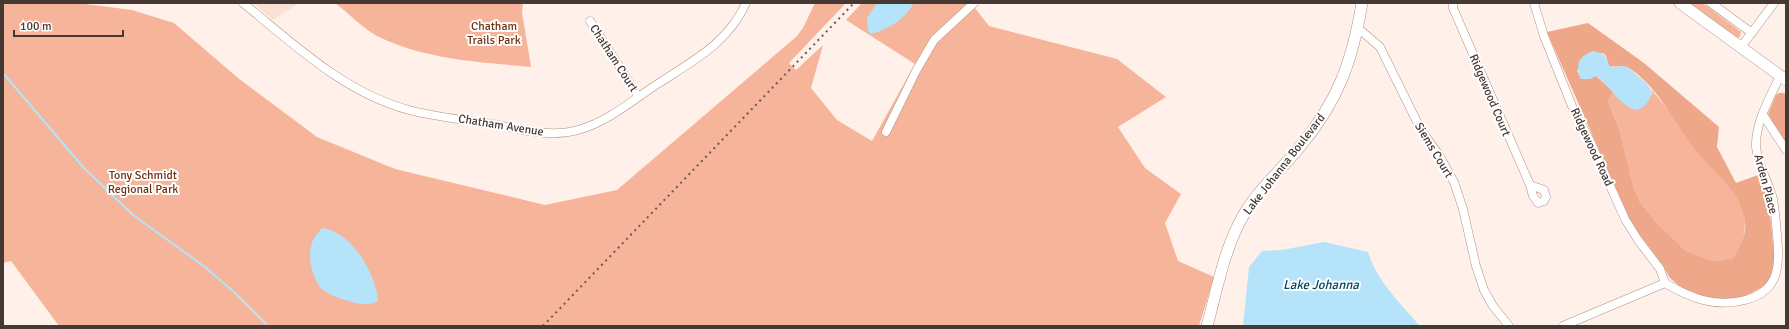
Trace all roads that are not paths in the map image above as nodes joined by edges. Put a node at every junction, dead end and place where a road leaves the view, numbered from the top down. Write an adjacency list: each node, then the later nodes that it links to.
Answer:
1 (243, 3): 15 (street, Chatham Avenue)
2 (746, 3): 15 (street, Chatham Avenue)
3 (974, 3): 17 (street)
4 (1362, 3): 11 (street, Lake Johanna Boulevard)
5 (1454, 3): 19 (street, Ridgewood Court)
6 (1534, 3): 20 (street, Ridgewood Road)
7 (1680, 3): 13 (street)
8 (1711, 3): 12 (street)
9 (1774, 3): 12 (street)
10 (590, 20): 15 (street, Chatham Court)
11 (1358, 28): 21 (street, Lake Johanna Boulevard); 22 (street, Siems Court)
12 (1752, 33): 13 (street)
13 (1741, 47): 14 (street)
14 (1783, 78): 16 (street, Arden Place)
15 (638, 96)
16 (1763, 115): 18 (street); 20 (street, Arden Place)
17 (886, 132)
18 (1786, 150)
19 (1530, 185)
20 (1665, 283): 23 (street)
21 (1207, 326)
22 (1509, 326)
23 (1563, 326)

